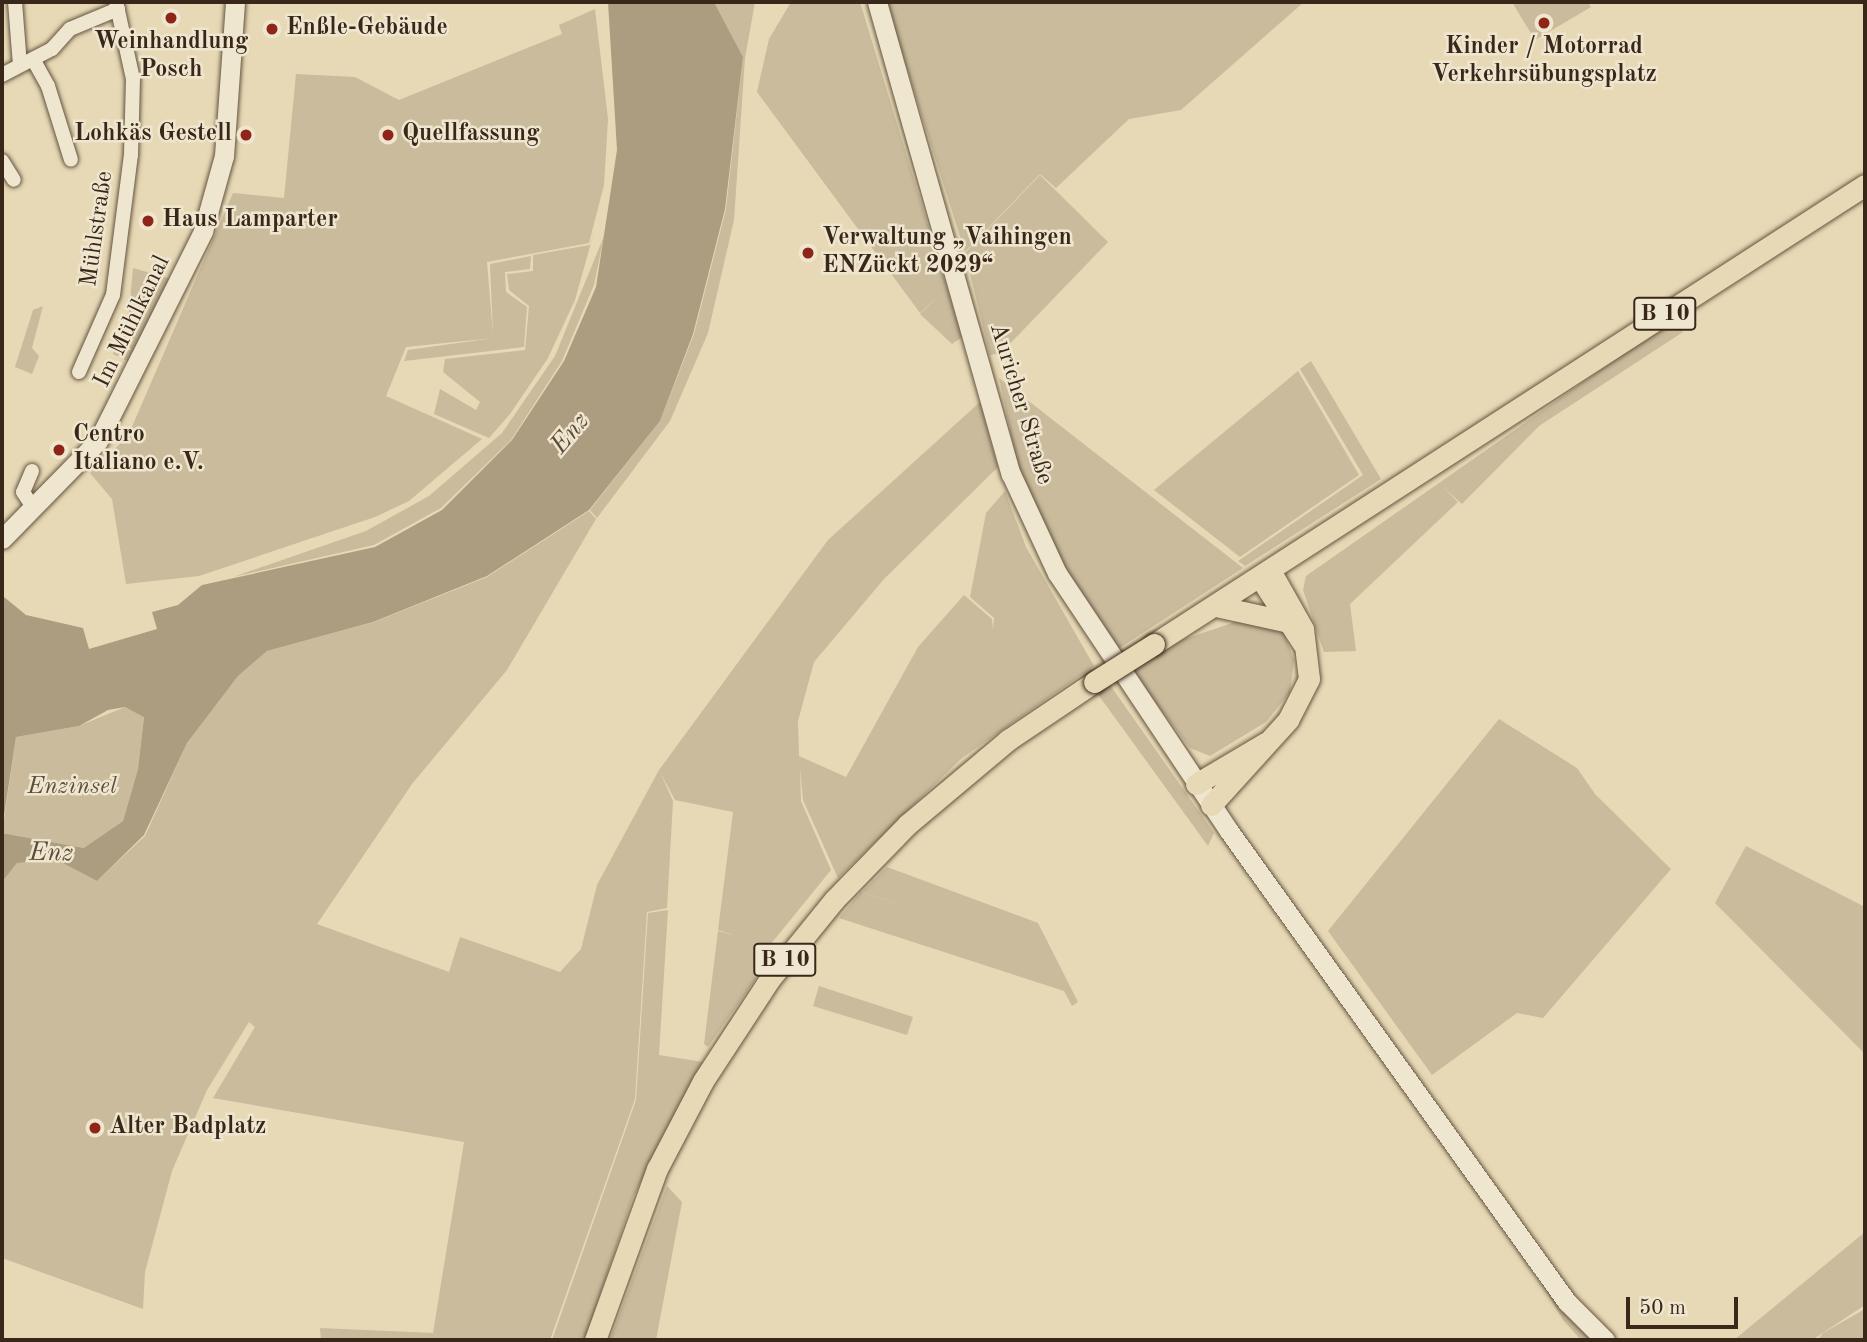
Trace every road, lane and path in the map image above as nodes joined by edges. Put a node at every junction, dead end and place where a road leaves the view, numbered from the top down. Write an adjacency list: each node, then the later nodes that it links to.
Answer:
1 (15, 2): 5 (street)
2 (235, 2): 13 (street, Im Mühlkanal)
3 (877, 2): 20 (street, Auricher Straße)
4 (117, 5): 5 (street); 11 (street, Mühlstraße)
5 (26, 62): 6 (street); 7 (street)
6 (5, 76)
7 (71, 160)
8 (2, 161): 9 (street)
9 (14, 180)
10 (1865, 186): 15 (main road, B 10)
11 (79, 372)
12 (32, 471): 13 (street)
13 (33, 506): 14 (street, Im Mühlkanal)
14 (2, 538)
15 (1266, 575): 16 (main road, B 10); 17 (main road); 18 (main road)
16 (1216, 606): 17 (main road); 22 (main road, B 10, bridge)
17 (1284, 621): 18 (main road)
18 (1309, 651): 19 (main road)
19 (1267, 742): 20 (main road); 21 (main road)
20 (1196, 783): 21 (street, Auricher Straße)
21 (1211, 805): 23 (street, Auricher Straße)
22 (595, 1340)
23 (1605, 1340)

